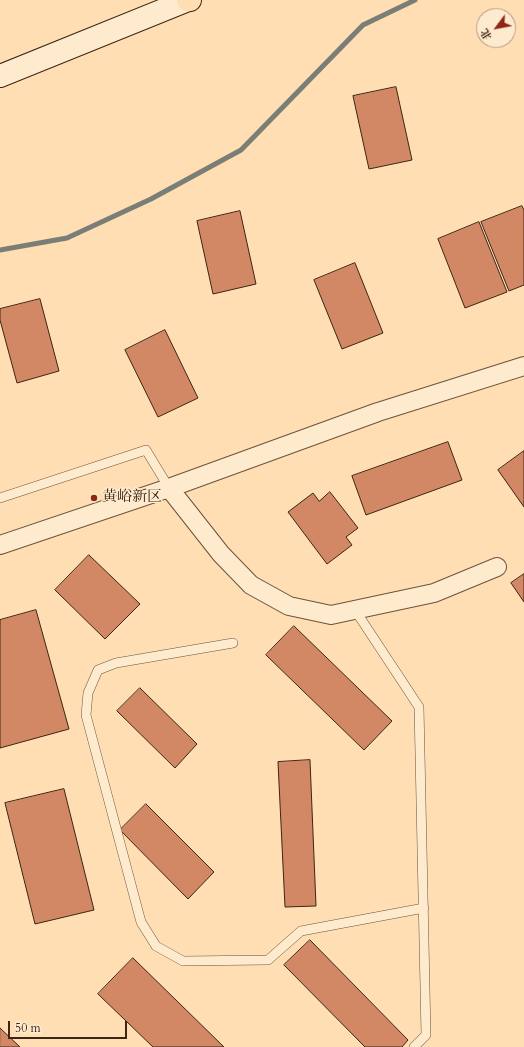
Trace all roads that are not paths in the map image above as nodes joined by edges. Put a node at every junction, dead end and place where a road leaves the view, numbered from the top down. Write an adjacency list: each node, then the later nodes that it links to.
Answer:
1 (189, 0): 2 (main road)
2 (0, 76)
3 (524, 366): 4 (street)
4 (169, 488): 5 (lane); 6 (street); 8 (street)
5 (0, 498)
6 (0, 545)
7 (497, 567): 8 (street)
8 (355, 610): 10 (lane)
9 (233, 643): 10 (lane)
10 (424, 908): 11 (lane)
11 (414, 1047)

